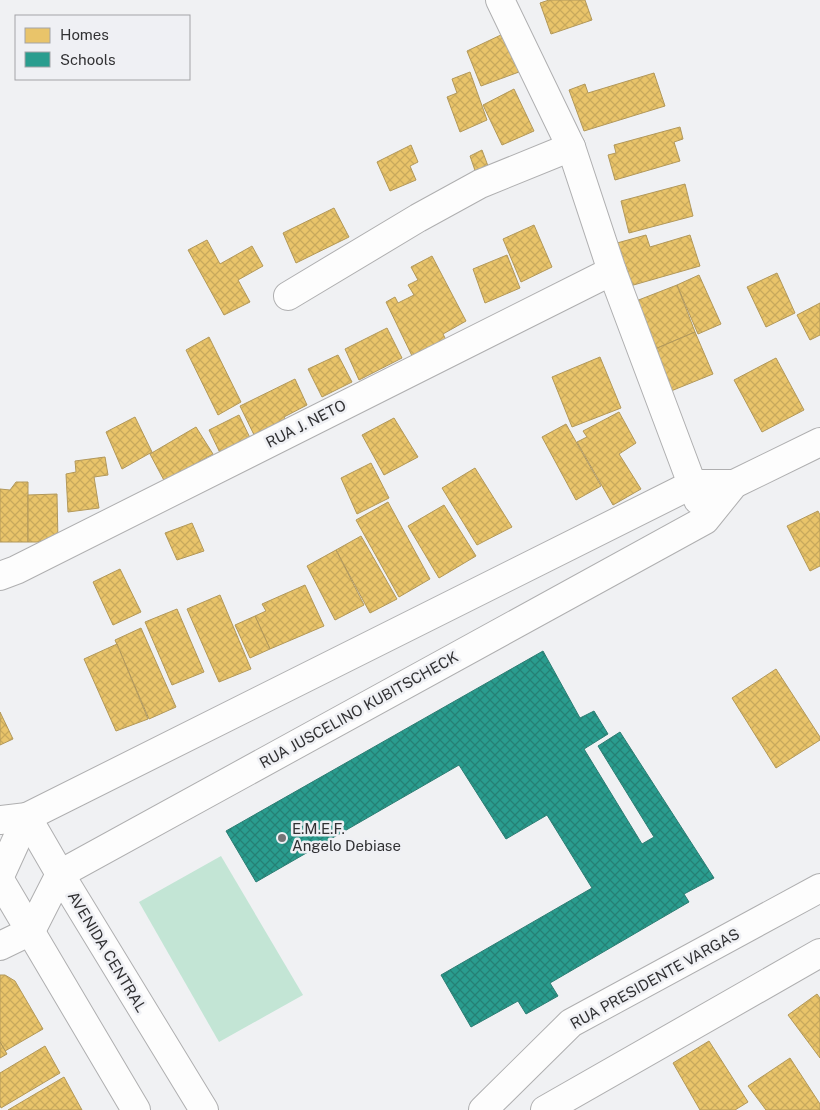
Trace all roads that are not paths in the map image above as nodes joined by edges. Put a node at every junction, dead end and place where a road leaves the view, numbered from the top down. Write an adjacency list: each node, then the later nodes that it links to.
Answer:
1 (500, 0): 2 (street)
2 (571, 147): 3 (street); 4 (street)
3 (612, 270): 6 (street); 9 (street, RUA J. NETO)
4 (288, 296)
5 (820, 442): 7 (street, RUA JUSCELINO KUBITSCHECK)
6 (693, 484): 7 (street, RUA JUSCELINO KUBITSCHECK); 8 (street); 10 (street, RUA JUSCELINO KUBITSCHECK)
7 (734, 484): 8 (street, RUA JUSCELINO KUBITSCHECK)
8 (705, 520): 12 (street, RUA JUSCELINO KUBITSCHECK)
9 (0, 576)
10 (27, 817): 11 (street); 12 (street, AVENIDA CENTRAL); 13 (street)
11 (0, 820)
12 (60, 874): 15 (street); 19 (street, AVENIDA CENTRAL)
13 (0, 878): 15 (street)
14 (820, 888): 20 (street, RUA PRESIDENTE VARGAS)
15 (31, 931): 16 (street); 18 (street)
16 (0, 946)
17 (820, 953): 21 (street)
18 (136, 1110)
19 (204, 1110)
20 (483, 1110)
21 (545, 1110)

